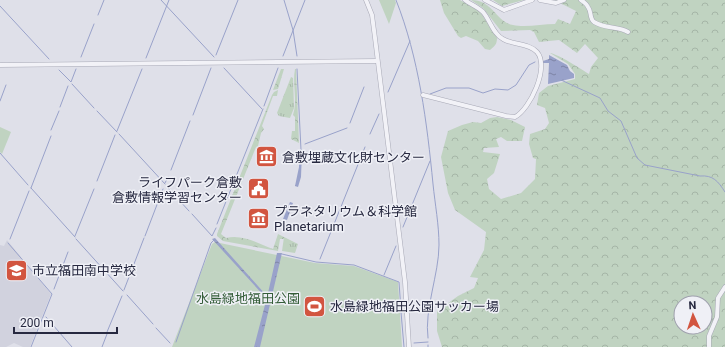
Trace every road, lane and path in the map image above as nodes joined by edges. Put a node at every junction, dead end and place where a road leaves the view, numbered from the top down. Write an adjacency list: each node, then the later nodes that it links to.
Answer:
1 (366, 0): 9 (street)
2 (465, 0): 11 (street)
3 (485, 0): 4 (street)
4 (532, 0)
5 (540, 0): 6 (street)
6 (564, 0)
7 (582, 0): 8 (street)
8 (628, 32)
9 (377, 60): 10 (street); 13 (street)
10 (0, 65)
11 (423, 95)
12 (725, 287): 14 (street)
13 (410, 347)
14 (708, 347)

